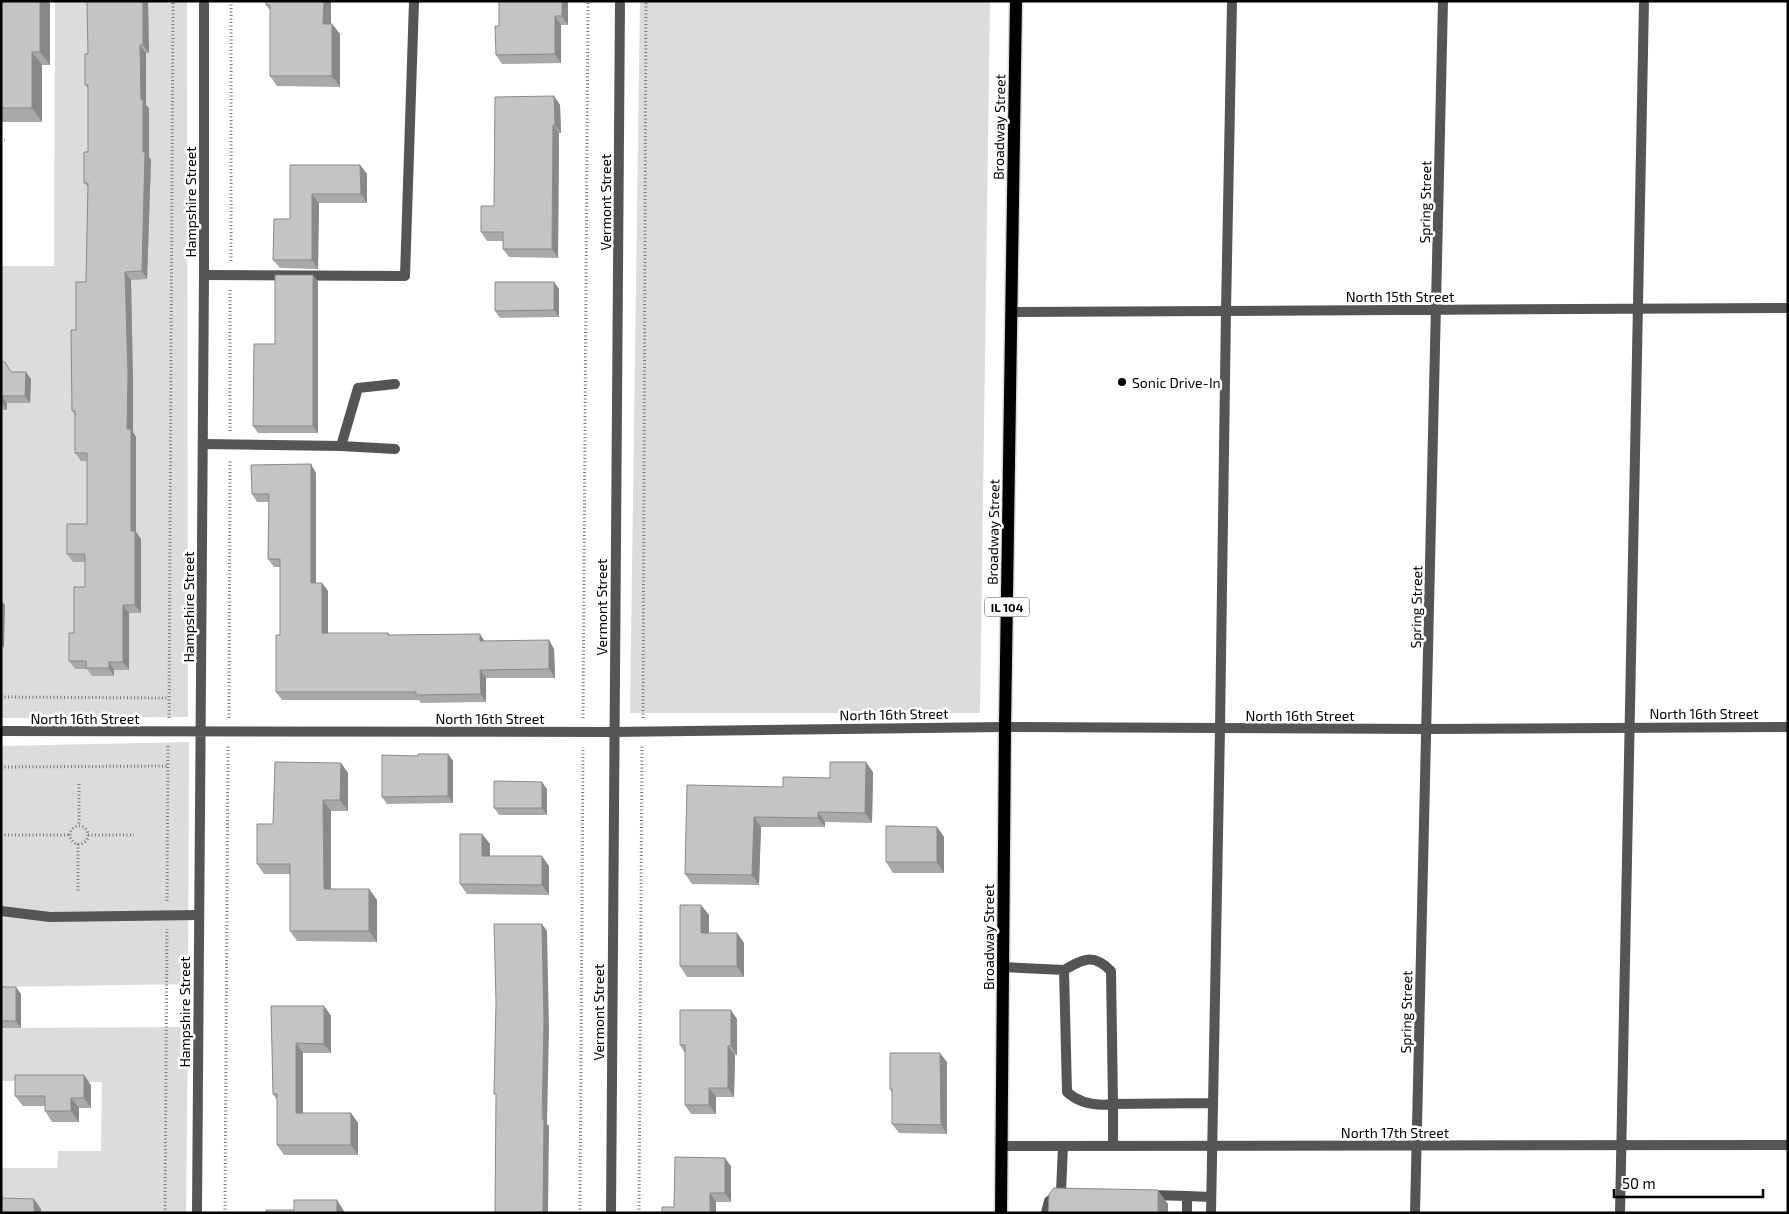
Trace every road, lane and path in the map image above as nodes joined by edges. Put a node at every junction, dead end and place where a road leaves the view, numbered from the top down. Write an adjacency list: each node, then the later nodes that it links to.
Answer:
1 (174, 1): 25 (path)
2 (204, 1): 12 (street, Hampshire Street)
3 (232, 1): 13 (path)
4 (414, 1): 13 (street)
5 (588, 1): 35 (path)
6 (620, 1): 36 (street, Vermont Street)
7 (646, 1): 37 (path)
8 (1016, 1): 18 (main road, Broadway Street / IL 104)
9 (1232, 1): 17 (street)
10 (1443, 1): 16 (street, Spring Street)
11 (1644, 1): 14 (street)
12 (204, 275): 13 (street); 20 (street, Hampshire Street)
13 (230, 275): 21 (path)
14 (1638, 308): 15 (street, North 15th Street); 16 (street, North 15th Street); 29 (street)
15 (1788, 308)
16 (1436, 309): 17 (street, North 15th Street); 30 (street, Spring Street)
17 (1226, 311): 18 (street, North 15th Street); 28 (street)
18 (1012, 312): 26 (main road, Broadway Street / IL 104)
19 (395, 384): 22 (street)
20 (203, 444): 21 (street); 33 (street, Hampshire Street)
21 (230, 444): 22 (street); 34 (path)
22 (341, 446): 23 (street)
23 (395, 449)
24 (1, 698): 25 (path)
25 (169, 698): 32 (path)
26 (1005, 726): 28 (street, North 16th Street); 37 (street, North 16th Street); 51 (main road, Broadway Street / IL 104)
27 (1788, 727): 29 (street, North 16th Street)
28 (1220, 728): 30 (street, North 16th Street); 53 (street)
29 (1630, 728): 30 (street, North 16th Street); 55 (street)
30 (1427, 729): 61 (street, Spring Street)
31 (1, 731): 32 (street, North 16th Street)
32 (168, 732): 33 (street, North 16th Street); 38 (path)
33 (200, 732): 34 (street, North 16th Street); 49 (street, Hampshire Street)
34 (228, 732): 35 (street, North 16th Street); 67 (path)
35 (582, 732): 36 (street, North 16th Street); 68 (path)
36 (614, 732): 37 (street, North 16th Street); 69 (street, Vermont Street)
37 (643, 732): 70 (path)
38 (168, 766): 39 (path); 50 (path)
39 (1, 767)
40 (79, 784): 41 (path)
41 (79, 826): 43 (path); 44 (path)
42 (1, 835): 43 (path)
43 (70, 835): 46 (path)
44 (88, 835): 45 (path); 46 (path)
45 (134, 835)
46 (78, 844): 47 (path)
47 (78, 892)
48 (1, 911): 50 (street)
49 (198, 915): 50 (street); 66 (street, Hampshire Street)
50 (167, 916): 65 (path)
51 (1003, 967): 52 (street); 57 (main road, Broadway Street / IL 104)
52 (1064, 970): 54 (street); 54 (street)
53 (1213, 1103): 54 (street); 60 (street)
54 (1113, 1104): 59 (street)
55 (1621, 1145): 56 (street, North 17th Street); 61 (street, North 17th Street); 76 (street)
56 (1788, 1145)
57 (1002, 1146): 58 (street, North 17th Street); 71 (main road, Broadway Street / IL 104)
58 (1063, 1146): 59 (street, North 17th Street); 72 (street)
59 (1113, 1146): 60 (street, North 17th Street)
60 (1212, 1146): 61 (street, North 17th Street); 64 (street)
61 (1417, 1146): 75 (street, Spring Street)
62 (1138, 1195): 63 (street)
63 (1187, 1196): 64 (street); 73 (street)
64 (1211, 1197): 74 (street)
65 (165, 1213)
66 (197, 1213)
67 (225, 1213)
68 (580, 1213)
69 (611, 1213)
70 (639, 1213)
71 (1002, 1213)
72 (1046, 1213)
73 (1187, 1213)
74 (1210, 1213)
75 (1416, 1213)
76 (1620, 1213)

